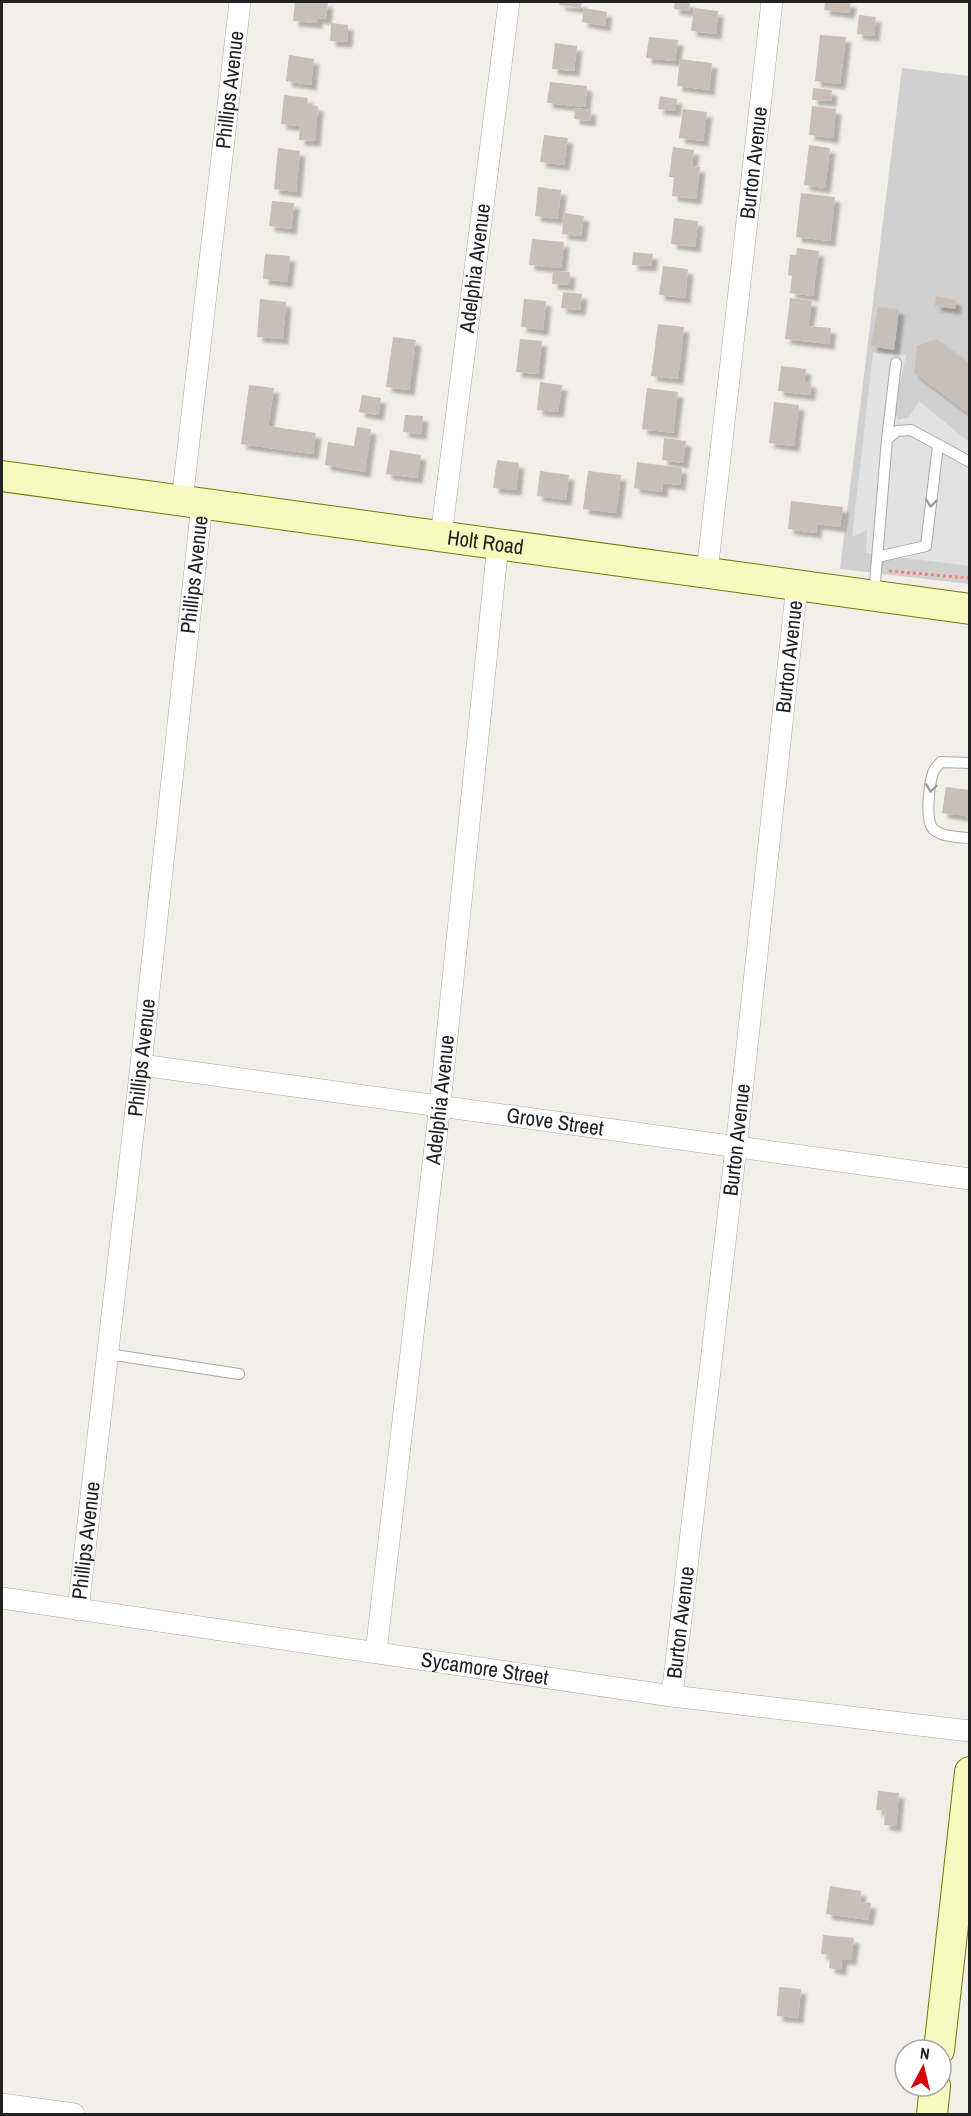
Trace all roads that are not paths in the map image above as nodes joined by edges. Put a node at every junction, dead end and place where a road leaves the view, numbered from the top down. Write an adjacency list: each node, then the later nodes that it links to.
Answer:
1 (240, 2): 9 (street, Phillips Avenue)
2 (509, 2): 10 (street, Adelphia Avenue)
3 (771, 2): 13 (street, Burton Avenue)
4 (896, 363): 5 (lane)
5 (887, 439): 6 (lane); 12 (lane)
6 (938, 445): 7 (lane); 12 (lane, one-way to 12)
7 (969, 462)
8 (2, 476): 9 (main road, Holt Road)
9 (192, 502): 10 (main road, Holt Road); 19 (street, Phillips Avenue)
10 (441, 536): 11 (main road, Holt Road)
11 (498, 544): 13 (main road, Holt Road); 20 (street, Adelphia Avenue)
12 (877, 557): 15 (lane)
13 (707, 572): 14 (main road, Holt Road)
14 (797, 585): 15 (main road, Holt Road); 21 (street, Burton Avenue)
15 (874, 596): 16 (main road, Holt Road)
16 (969, 608)
17 (969, 763): 18 (lane, one-way to 18)
18 (969, 838)
19 (141, 1065): 20 (street, Grove Street); 23 (street, Phillips Avenue)
20 (440, 1104): 21 (street, Grove Street); 27 (street, Adelphia Avenue)
21 (736, 1148): 22 (street, Grove Street); 28 (street, Burton Avenue)
22 (969, 1179)
23 (108, 1354): 24 (lane); 26 (street, Phillips Avenue)
24 (239, 1374)
25 (2, 1598): 26 (street, Sycamore Street)
26 (78, 1610): 27 (street, Sycamore Street)
27 (376, 1653): 28 (street, Sycamore Street)
28 (672, 1695): 29 (street, Sycamore Street)
29 (969, 1731)
30 (969, 1772): 31 (main road)
31 (965, 1846): 32 (main road)
32 (941, 2038)
33 (934, 2098): 36 (main road)
34 (2, 2104): 35 (street)
35 (74, 2115)
36 (932, 2115)

